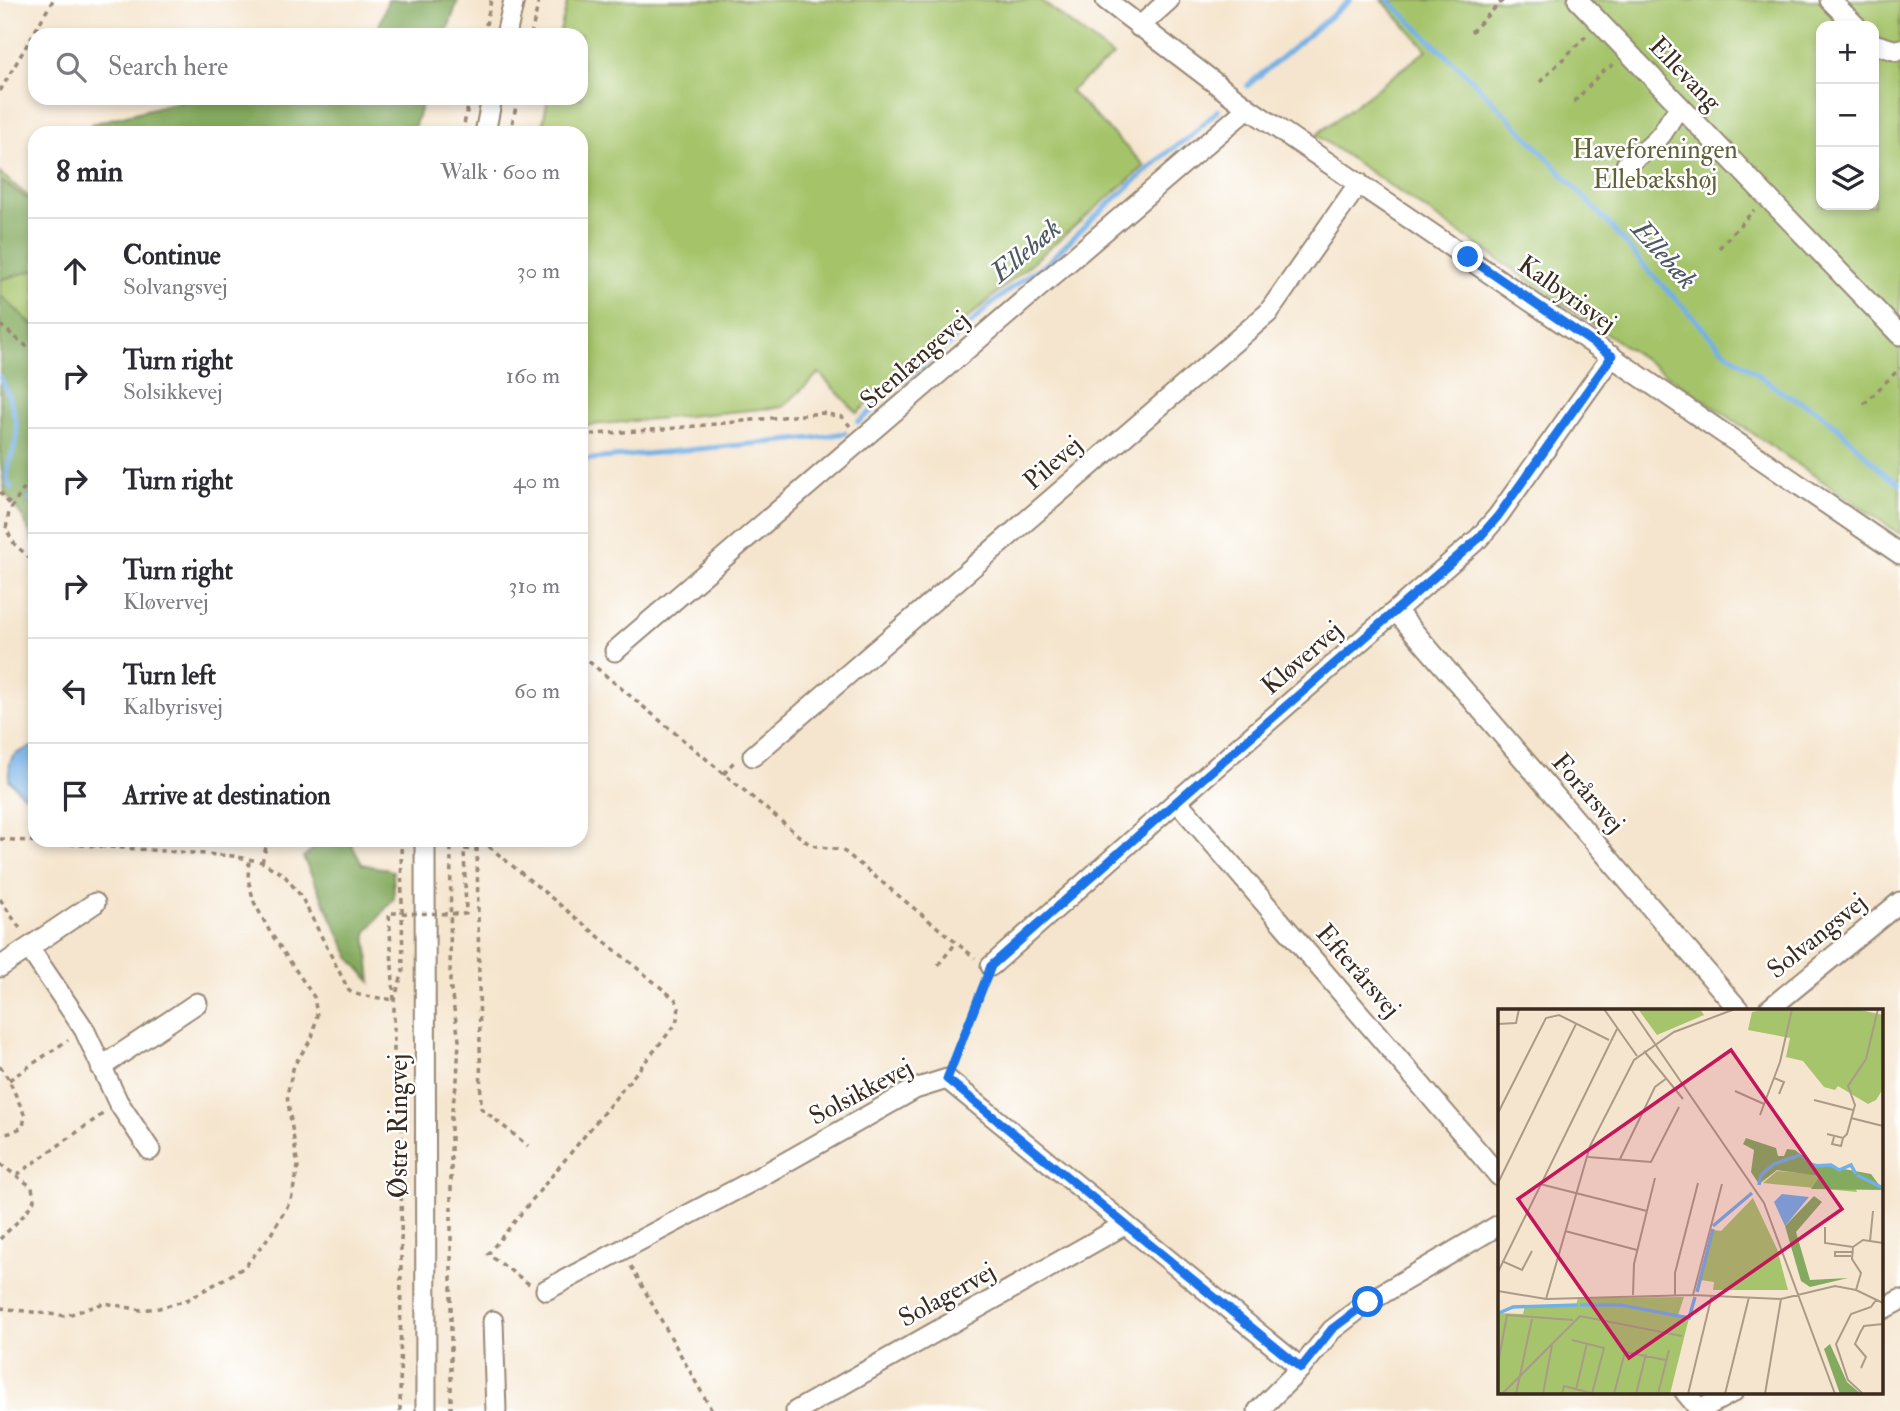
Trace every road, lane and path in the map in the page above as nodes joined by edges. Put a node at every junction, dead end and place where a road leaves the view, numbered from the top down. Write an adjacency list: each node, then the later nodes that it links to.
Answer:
1 (53, 0): 12 (path)
2 (491, 0): 13 (path)
3 (514, 0): 14 (street)
4 (539, 0): 15 (path)
5 (1106, 0): 11 (street, Kalbyrisvej)
6 (1169, 0): 11 (street)
7 (1503, 0): 16 (path)
8 (1578, 0): 21 (street, Ellevang)
9 (1830, 0): 10 (street)
10 (1851, 21)
11 (1139, 27): 29 (street, Kalbyrisvej)
12 (37, 28)
13 (485, 28)
14 (508, 28)
15 (533, 28)
16 (1471, 32)
17 (1586, 36): 22 (path)
18 (28, 43): 23 (path)
19 (1879, 46): 20 (street)
20 (1900, 49)
21 (1628, 52): 24 (path); 28 (street, Ellevang)
22 (1540, 82)
23 (0, 91)
24 (1574, 102)
25 (469, 105): 30 (path)
26 (491, 105): 31 (street)
27 (516, 105): 32 (path)
28 (1681, 107): 33 (street); 38 (street, Ellevang)
29 (1248, 108): 34 (street, Kalbyrisvej); 44 (street, Stenlængevej)
30 (464, 126)
31 (486, 126)
32 (512, 126)
33 (1626, 165)
34 (1359, 183): 40 (street, Kalbyrisvej); 53 (street, Pilevej)
35 (1754, 211): 36 (path)
36 (1719, 248)
37 (0, 325): 39 (path)
38 (1900, 335)
39 (28, 347)
40 (1612, 356): 48 (street, Kalbyrisvej); 50 (street, Kløvervej)
41 (1900, 368): 42 (path)
42 (1864, 404)
43 (588, 435): 44 (path)
44 (862, 440): 51 (street, Stenlængevej)
45 (28, 482): 47 (path)
46 (0, 492): 47 (path)
47 (12, 507): 49 (path)
48 (1900, 554)
49 (28, 556)
50 (1396, 611): 54 (street, Kløvervej); 78 (street, Forårsvej)
51 (615, 651)
52 (588, 661): 71 (path)
53 (753, 756)
54 (1177, 801): 74 (street, Kløvervej); 91 (street, Efterårsvej)
55 (0, 839): 56 (path)
56 (28, 841)
57 (110, 847): 66 (path)
58 (266, 847): 67 (path)
59 (401, 847): 76 (path)
60 (425, 847): 106 (street, Østre Ringvej)
61 (451, 847): 107 (path)
62 (478, 847): 65 (path)
63 (488, 847): 96 (path)
64 (464, 849): 65 (path); 76 (path, bridge)
65 (477, 850): 87 (path)
66 (249, 859): 67 (path); 98 (path)
67 (262, 862): 76 (path)
68 (0, 899): 72 (path)
69 (1900, 902): 79 (street, Solvangsvej)
70 (95, 903): 72 (street)
71 (956, 943): 73 (path); 74 (path)
72 (29, 948): 75 (street); 80 (street)
73 (938, 965)
74 (991, 966): 83 (path)
75 (0, 967)
76 (394, 1000): 105 (path)
77 (197, 1003): 82 (street)
78 (1738, 1009)
79 (1769, 1009)
80 (84, 1029): 82 (street); 84 (path)
81 (0, 1066): 84 (path)
82 (101, 1067): 85 (street)
83 (947, 1079): 92 (street, Solsikkevej); 95 (street, Solsikkevej)
84 (9, 1080): 86 (path)
85 (118, 1102): 88 (street); 90 (path)
86 (0, 1135)
87 (528, 1146)
88 (150, 1150)
89 (0, 1164): 90 (path)
90 (18, 1175): 94 (path)
91 (1498, 1175)
92 (1124, 1225): 101 (street, Solsikkevej); 110 (street, Solagervej)
93 (1498, 1226): 101 (street)
94 (0, 1239)
95 (621, 1249): 96 (street, Solsikkevej); 109 (path)
96 (546, 1290)
97 (1900, 1300): 99 (street)
98 (0, 1308)
99 (1882, 1309)
100 (493, 1321): 108 (street)
101 (1301, 1368): 111 (street)
102 (1687, 1394): 104 (street)
103 (1729, 1394): 104 (street)
104 (1699, 1410)
105 (400, 1411)
106 (426, 1411)
107 (451, 1411)
108 (496, 1411)
109 (712, 1411)
110 (796, 1411)
111 (1258, 1411)

